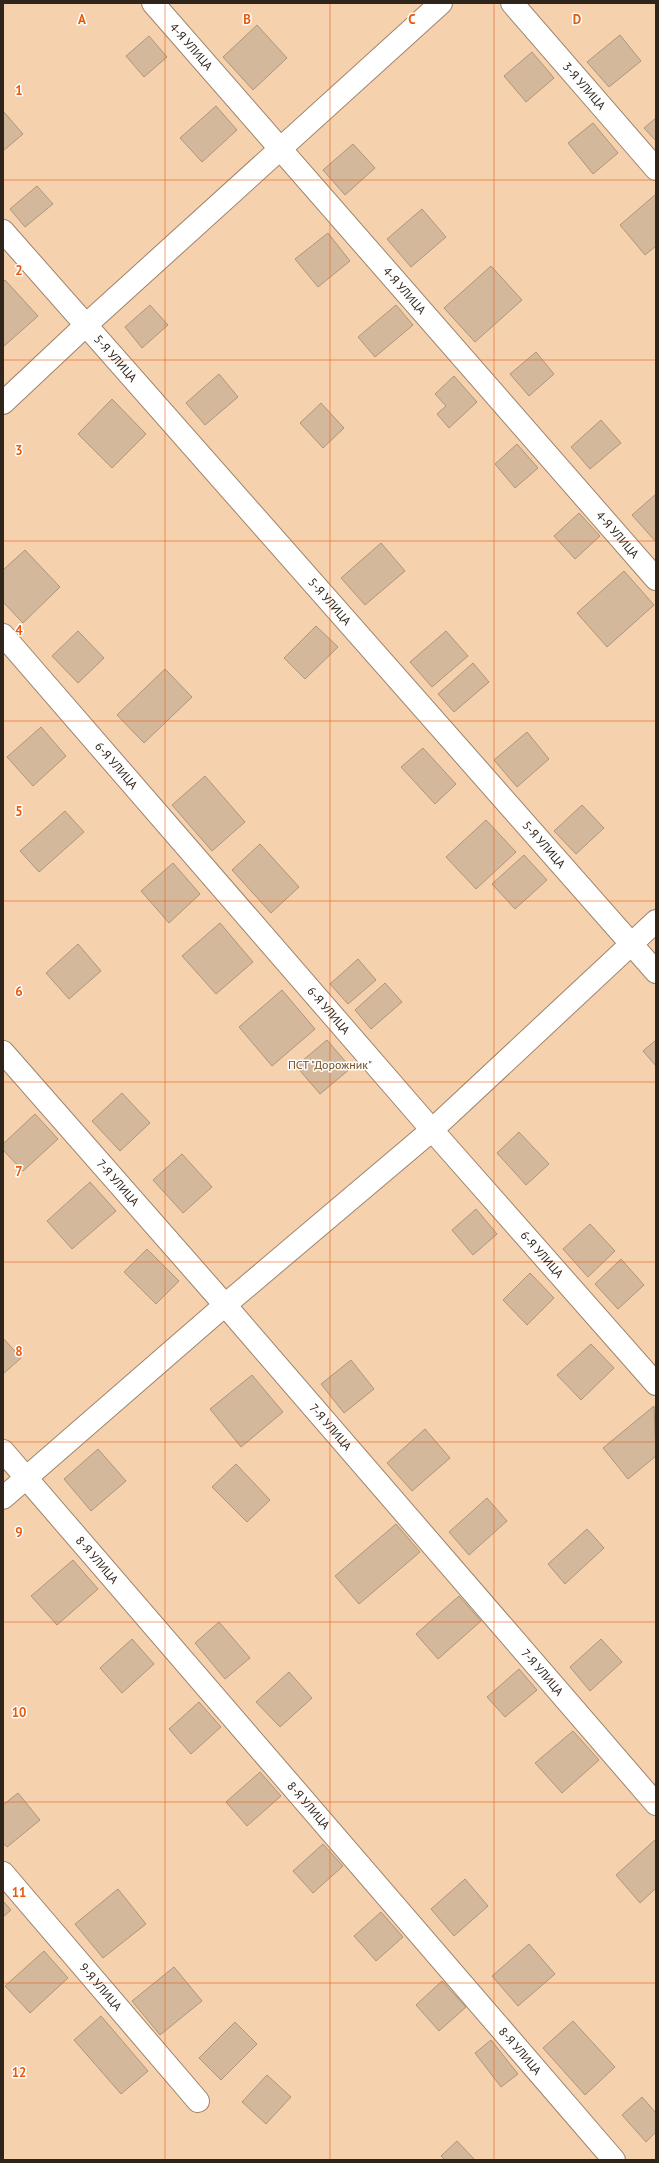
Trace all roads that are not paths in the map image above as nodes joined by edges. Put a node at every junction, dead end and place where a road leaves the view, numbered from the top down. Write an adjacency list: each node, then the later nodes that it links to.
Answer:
1 (153, 3): 4 (street, 4-Я УЛИЦА)
2 (441, 3): 4 (street)
3 (512, 3): 5 (street, 3-Я УЛИЦА)
4 (282, 149): 7 (street); 9 (street, 4-Я УЛИЦА)
5 (656, 169)
6 (3, 231): 7 (street, 5-Я УЛИЦА)
7 (86, 325): 8 (street); 12 (street, 5-Я УЛИЦА)
8 (3, 403)
9 (656, 579)
10 (3, 635): 15 (street, 6-Я УЛИЦА)
11 (656, 920): 12 (street)
12 (631, 943): 13 (street, 5-Я УЛИЦА); 15 (street)
13 (656, 972)
14 (3, 1052): 16 (street, 7-Я УЛИЦА)
15 (432, 1130): 16 (street); 17 (street, 6-Я УЛИЦА)
16 (225, 1305): 19 (street); 21 (street, 7-Я УЛИЦА)
17 (656, 1384)
18 (3, 1451): 19 (street, 8-Я УЛИЦА)
19 (26, 1477): 20 (street); 24 (street, 8-Я УЛИЦА)
20 (3, 1498)
21 (656, 1804)
22 (3, 1873): 23 (street, 9-Я УЛИЦА)
23 (198, 2101)
24 (614, 2160)

